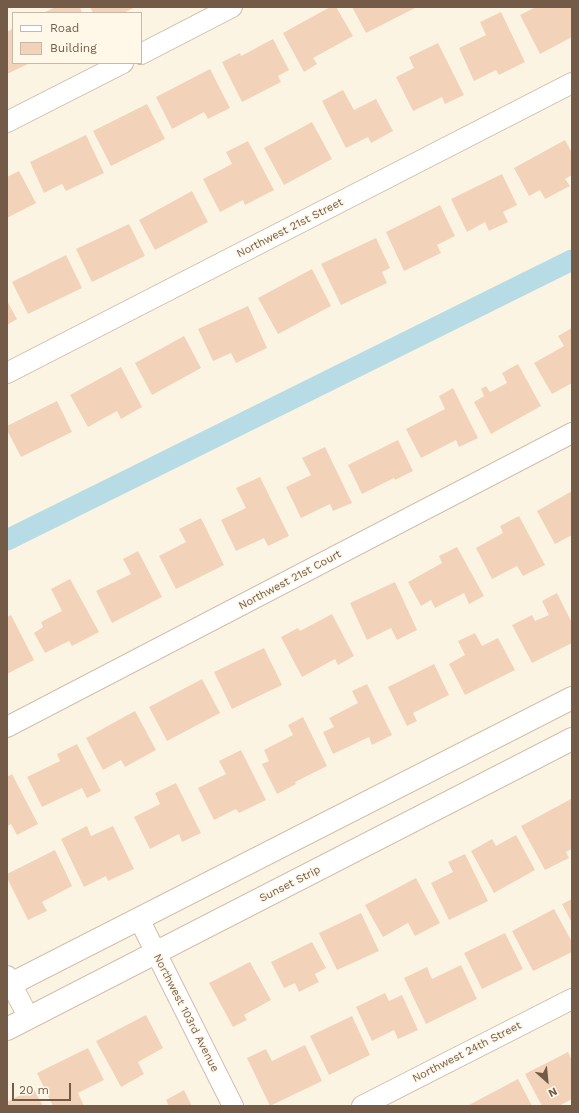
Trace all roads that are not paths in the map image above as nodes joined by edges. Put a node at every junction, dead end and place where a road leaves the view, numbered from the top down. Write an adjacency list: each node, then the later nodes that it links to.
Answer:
1 (232, 7): 2 (street)
2 (142, 53)
3 (121, 64): 5 (street)
4 (572, 83): 6 (street, Northwest 21st Street)
5 (7, 122)
6 (7, 373)
7 (572, 433): 9 (street, Northwest 21st Court)
8 (572, 698): 11 (street)
9 (7, 727)
10 (572, 739): 12 (street, Sunset Strip)
11 (139, 920): 12 (street, Northwest 103rd Avenue); 13 (street)
12 (156, 953): 15 (street, Sunset Strip); 17 (street, Northwest 103rd Avenue)
13 (8, 982): 15 (street)
14 (572, 999): 18 (street, Northwest 24th Street)
15 (29, 1018): 16 (street, Sunset Strip)
16 (7, 1029)
17 (233, 1106)
18 (362, 1106)

